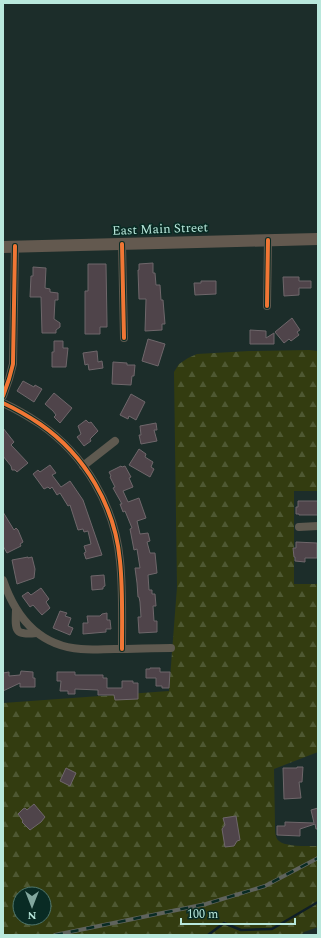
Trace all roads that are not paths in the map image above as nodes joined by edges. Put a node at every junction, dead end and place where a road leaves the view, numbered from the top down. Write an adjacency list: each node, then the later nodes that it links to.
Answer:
1 (318, 239): 2 (main road, East Main Street)
2 (268, 240): 3 (main road, East Main Street); 5 (street)
3 (122, 244): 4 (main road, East Main Street); 6 (street)
4 (9, 247): 7 (street)
5 (267, 306)
6 (124, 338)
7 (3, 396)
8 (3, 403): 10 (street)
9 (115, 441): 10 (street)
10 (83, 466): 15 (street)
11 (318, 526): 12 (street)
12 (299, 527)
13 (3, 580): 15 (street)
14 (171, 648): 15 (street)
15 (122, 649)

